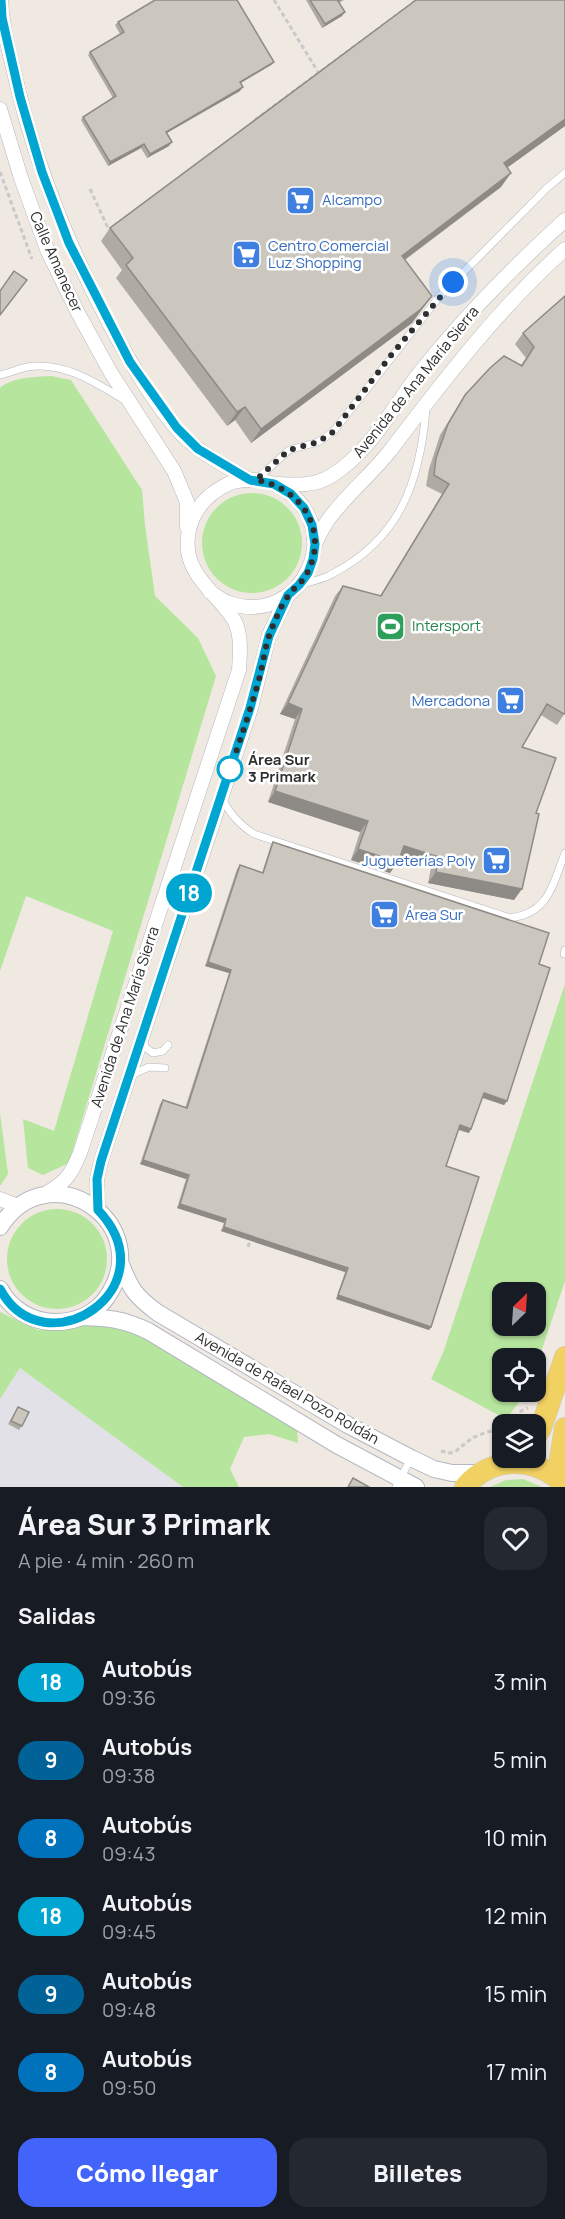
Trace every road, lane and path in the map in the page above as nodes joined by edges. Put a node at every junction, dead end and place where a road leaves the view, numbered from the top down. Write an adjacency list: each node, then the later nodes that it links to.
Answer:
1 (1, 0): 17 (street, Calle Amanecer)
2 (274, 0): 4 (path)
3 (417, 0): 4 (path)
4 (318, 72): 6 (path)
5 (0, 109): 16 (street, Calle Amanecer)
6 (252, 122)
7 (0, 172): 13 (path)
8 (565, 172): 17 (lane)
9 (90, 189): 11 (path)
10 (565, 220): 18 (street, Avenida de Ana María Sierra)
11 (118, 223)
12 (565, 249): 15 (street, Avenida de Ana María Sierra)
13 (32, 259)
14 (0, 375): 16 (lane)
15 (426, 401): 20 (street, Avenida de Ana María Sierra); 21 (lane)
16 (132, 405): 19 (street, Calle Amanecer)
17 (253, 480): 18 (street, Avenida de Ana María Sierra); 19 (street, Avenida de Ana María Sierra)
18 (274, 484): 20 (street, Avenida de Ana María Sierra)
19 (188, 536): 22 (street, Avenida de Ana María Sierra)
20 (315, 544): 21 (street, Avenida de Ana María Sierra)
21 (299, 585): 23 (street, Avenida de Ana María Sierra)
22 (210, 592): 23 (street, Avenida de Ana María Sierra); 30 (street, Avenida de Ana María Sierra)
23 (288, 595): 24 (street, Avenida de Ana María Sierra)
24 (221, 797): 25 (lane); 26 (street, Avenida de Ana María Sierra)
25 (565, 853)
26 (142, 1037): 27 (lane); 29 (street, Avenida de Ana María Sierra)
27 (168, 1045)
28 (165, 1068): 29 (lane)
29 (129, 1076): 33 (street, Avenida de Ana María Sierra)
30 (42, 1196): 32 (street); 33 (street)
31 (0, 1199): 32 (street)
32 (18, 1206): 34 (street)
33 (98, 1210): 37 (street)
34 (0, 1227)
35 (254, 1228): 36 (path)
36 (248, 1247)
37 (120, 1262): 39 (street); 45 (street, Avenida de Rafael Pozo Roldán)
38 (0, 1289): 39 (street)
39 (82, 1317): 49 (street, Avenida de Rafael Pozo Roldán)
40 (565, 1357): 41 (main road)
41 (546, 1414)
42 (565, 1428): 50 (main road)
43 (492, 1431): 44 (path)
44 (441, 1451)
45 (411, 1458): 48 (street, Avenida de Rafael Pozo Roldán); 49 (lane)
46 (492, 1467): 48 (main road)
47 (541, 1468): 50 (main road)
48 (473, 1480)
49 (398, 1483): 51 (street, Avenida de Rafael Pozo Roldán)
50 (565, 1485)
51 (416, 1487)

